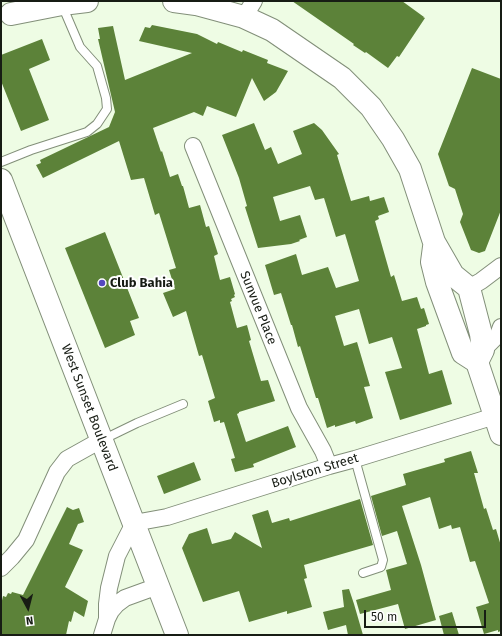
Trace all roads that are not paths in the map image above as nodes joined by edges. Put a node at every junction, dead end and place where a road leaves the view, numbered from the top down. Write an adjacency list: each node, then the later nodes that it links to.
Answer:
1 (87, 1): 3 (street)
2 (174, 1): 4 (street)
3 (62, 4): 5 (street); 7 (lane)
4 (249, 9): 9 (street)
5 (4, 17)
6 (193, 146): 18 (street, Sunvue Place)
7 (1, 162)
8 (1, 180): 16 (street, West Sunset Boulevard)
9 (434, 242): 11 (street); 13 (street)
10 (501, 266): 11 (street)
11 (469, 288): 13 (street)
12 (501, 327): 13 (street)
13 (480, 356): 15 (street)
14 (183, 404): 16 (lane)
15 (498, 425): 17 (street, Boylston Street)
16 (101, 440): 19 (street, West Sunset Boulevard); 20 (street)
17 (355, 459): 18 (street, Boylston Street); 21 (lane)
18 (328, 466): 19 (street, Boylston Street)
19 (134, 523): 22 (street, West Sunset Boulevard); 23 (street)
20 (1, 568)
21 (363, 573)
22 (158, 586): 23 (street); 25 (street, West Sunset Boulevard)
23 (107, 619): 24 (street)
24 (102, 635)
25 (177, 635)

